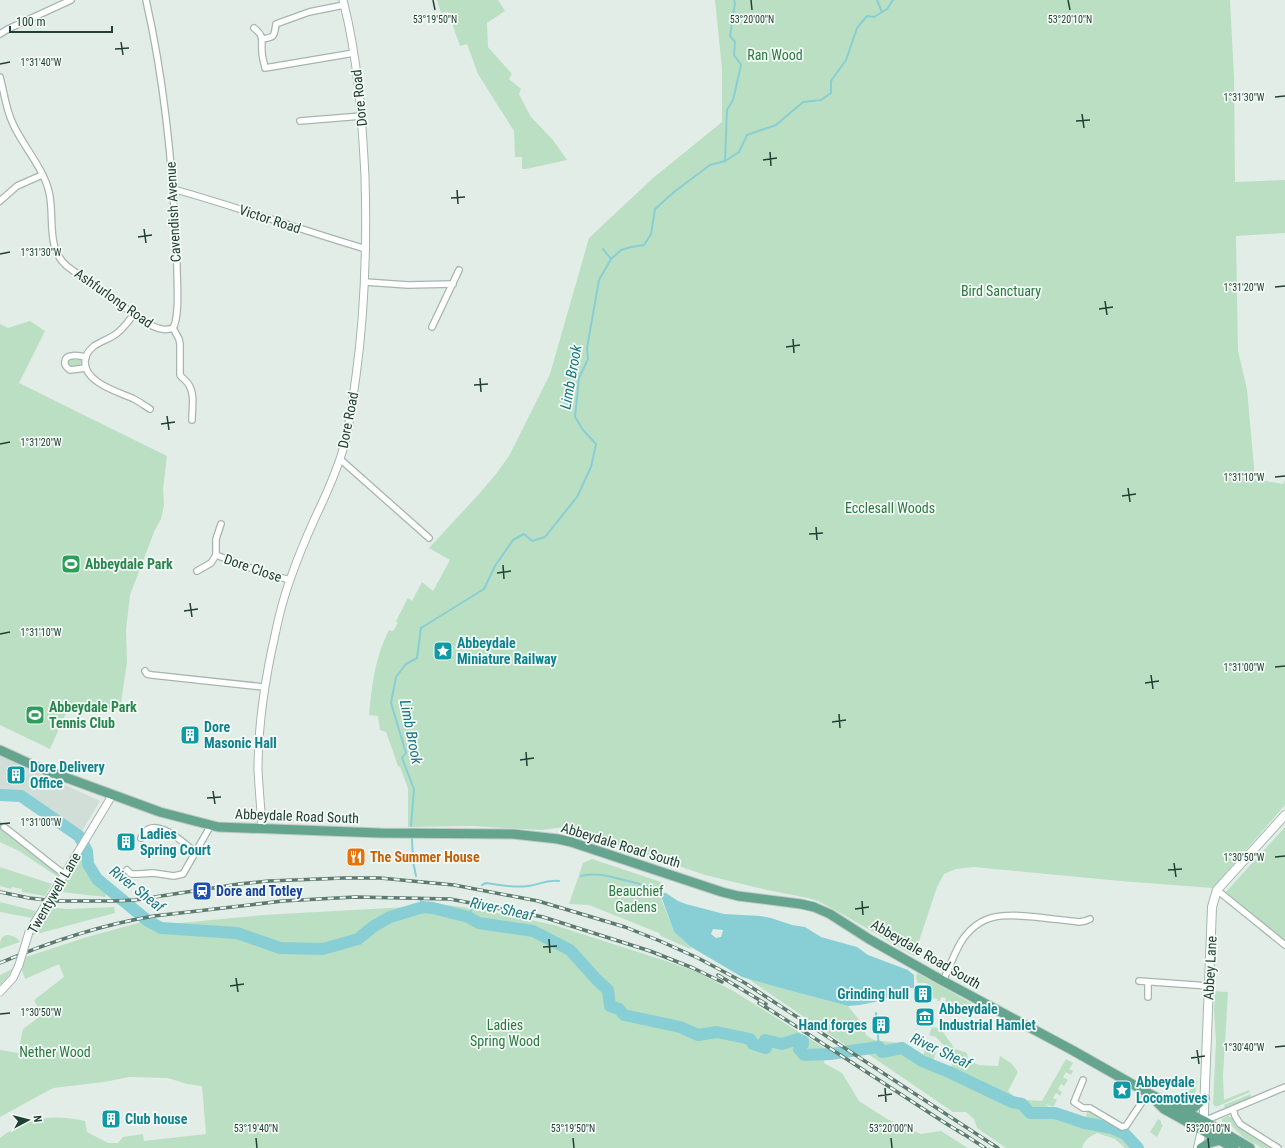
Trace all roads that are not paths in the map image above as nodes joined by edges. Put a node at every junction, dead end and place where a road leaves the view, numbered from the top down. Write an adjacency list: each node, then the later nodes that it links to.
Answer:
1 (71, 0): 5 (street)
2 (146, 0): 12 (street, Cavendish Avenue)
3 (344, 2): 6 (street); 7 (street, Dore Road)
4 (254, 28): 6 (street)
5 (0, 34)
6 (262, 38): 7 (street)
7 (354, 53): 9 (street, Dore Road)
8 (0, 76): 11 (street, Ashfurlong Road)
9 (362, 116): 10 (street); 14 (street, Dore Road)
10 (300, 121)
11 (42, 175): 13 (street); 18 (street, Ashfurlong Road)
12 (173, 189): 14 (street, Victor Road); 20 (street, Cavendish Avenue)
13 (0, 201)
14 (366, 248): 16 (street, Dore Road)
15 (459, 270): 17 (street)
16 (365, 282): 17 (street); 25 (street, Dore Road)
17 (453, 284): 19 (street)
18 (134, 314): 20 (street, Ashfurlong Road); 21 (street)
19 (432, 327)
20 (173, 328): 24 (street)
21 (86, 357): 22 (street); 22 (street)
22 (86, 368): 23 (street)
23 (150, 409)
24 (192, 420)
25 (340, 459): 27 (street); 30 (street, Dore Road)
26 (220, 524): 28 (street, Dore Close)
27 (429, 538)
28 (216, 556): 29 (street, Dore Close); 30 (street, Dore Close)
29 (197, 571)
30 (290, 580): 32 (street, Dore Road)
31 (144, 672): 32 (street)
32 (264, 687): 38 (street, Dore Road)
33 (0, 750): 34 (main road, Abbeydale Road South)
34 (113, 794): 36 (main road, Abbeydale Road South); 42 (street, Twentywell Lane)
35 (1285, 815): 43 (main road, Abbey Lane)
36 (211, 825): 38 (main road, Abbeydale Road South); 40 (street)
37 (4, 827): 42 (street)
38 (262, 829): 46 (main road, Abbeydale Road South)
39 (141, 838): 40 (street)
40 (195, 852): 41 (street)
41 (127, 870)
42 (64, 874): 50 (street, Twentywell Lane, bridge)
43 (1218, 890): 45 (street); 49 (main road, Abbey Lane)
44 (1090, 919): 46 (street)
45 (1285, 945)
46 (943, 981): 54 (main road, Abbeydale Road South)
47 (1139, 981): 48 (street)
48 (1148, 982): 49 (street); 51 (street)
49 (1208, 986): 55 (main road, Abbey Lane)
50 (0, 992)
51 (1148, 997)
52 (1083, 1080): 54 (street)
53 (1285, 1087): 56 (street)
54 (1148, 1093): 57 (main road, Abbeydale Road South); 58 (main road, Abbeydale Road South)
55 (1205, 1098): 57 (main road); 58 (main road, Abbey Lane)
56 (1233, 1109): 58 (street); 63 (street)
57 (1180, 1110): 58 (main road, Abbeydale Road South)
58 (1203, 1125): 59 (main road, Abbeydale Road South); 60 (main road, Abbey Lane); 62 (main road, Abbeydale Road South)
59 (1221, 1140): 60 (main road); 61 (main road, Abbeydale Road South)
60 (1200, 1148)
61 (1234, 1148)
62 (1250, 1148)
63 (1278, 1148)

